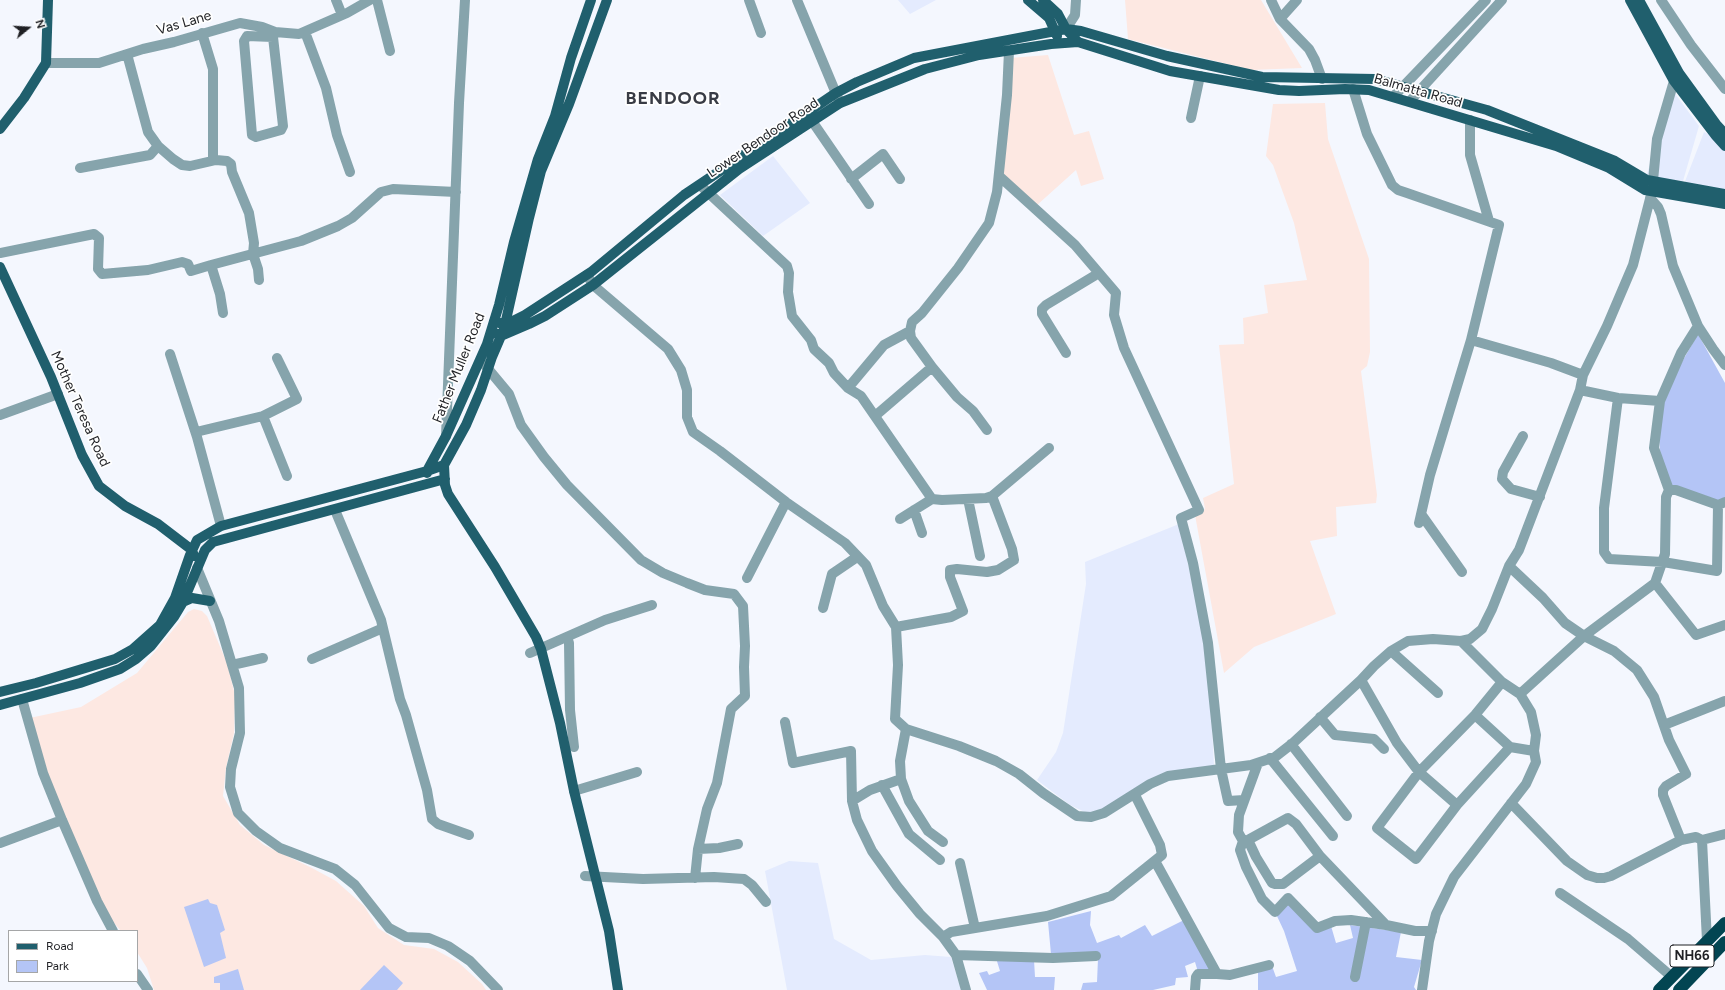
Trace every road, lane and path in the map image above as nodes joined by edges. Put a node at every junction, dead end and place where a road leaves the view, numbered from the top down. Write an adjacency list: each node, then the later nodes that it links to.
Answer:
1 (48, 0): 33 (main road)
2 (336, 0): 20 (street)
3 (370, 0): 20 (street, Vas Lane)
4 (377, 0): 30 (street)
5 (465, 0): 60 (street)
6 (591, 0): 76 (main road, Father Muller Road)
7 (607, 0): 77 (main road)
8 (749, 0): 26 (street)
9 (797, 0): 41 (street)
10 (1028, 0): 23 (main road)
11 (1043, 0): 22 (main road, Balmatta Road)
12 (1076, 0): 22 (street)
13 (1271, 0): 21 (street)
14 (1297, 0): 21 (street)
15 (1486, 0): 37 (street)
16 (1502, 0): 40 (street)
17 (1630, 0): 36 (main road)
18 (1639, 0): 49 (main road)
19 (1661, 0): 39 (street)
20 (342, 15): 24 (street, Vas Lane)
21 (1280, 19): 35 (street)
22 (1066, 29): 23 (main road); 28 (main road, Balmatta Road); 35 (main road)
23 (1056, 31): 29 (main road); 41 (main road)
24 (305, 32): 27 (street, Vas Lane); 54 (street)
25 (202, 33): 27 (street, Vas Lane); 32 (street, Vas Lane); 52 (street)
26 (761, 33)
27 (274, 34): 27 (street)
28 (1078, 42): 29 (main road, Lower Bendoor Road); 34 (main road, Balmatta Road)
29 (1060, 44): 31 (main road, Lower Bendoor Road)
30 (390, 51)
31 (1009, 51): 44 (main road, Lower Bendoor Road); 55 (street)
32 (127, 54): 33 (street, Vas Lane); 50 (street)
33 (46, 63): 48 (main road)
34 (1200, 76): 38 (main road, Balmatta Road); 45 (street)
35 (1322, 79): 37 (main road)
36 (1674, 80): 51 (main road); 59 (street)
37 (1404, 86): 40 (main road); 42 (street)
38 (1353, 89): 42 (main road, Balmatta Road); 65 (street)
39 (1725, 89)
40 (1419, 91): 43 (street); 59 (main road)
41 (836, 93): 44 (street); 58 (main road)
42 (1394, 96): 43 (main road, Balmatta Road)
43 (1410, 101): 46 (main road, Balmatta Road)
44 (840, 103): 47 (main road, Lower Bendoor Road)
45 (1191, 118)
46 (1470, 120): 59 (main road, Balmatta Road); 65 (street)
47 (812, 121): 56 (street); 61 (main road, Lower Bendoor Road)
48 (0, 129)
49 (1725, 134)
50 (158, 146): 52 (street); 53 (street)
51 (1725, 146)
52 (213, 160): 67 (street)
53 (80, 168)
54 (350, 172)
55 (999, 176): 70 (street); 79 (street)
56 (851, 179): 57 (street); 63 (street)
57 (900, 179)
58 (700, 185): 61 (street); 71 (main road)
59 (1651, 190): 62 (main road); 64 (main road, Balmatta Road); 78 (street); 90 (street)
60 (456, 192): 67 (street); 101 (street)
61 (708, 193): 74 (main road, Lower Bendoor Road); 91 (street)
62 (1725, 194)
63 (869, 204)
64 (1725, 204)
65 (1489, 221): 82 (street)
66 (0, 253): 68 (street)
67 (253, 254): 68 (street); 72 (street)
68 (211, 265): 75 (street)
69 (0, 267): 73 (main road, Mother Teresa Road)
70 (1099, 273): 83 (street); 166 (street)
71 (587, 275): 74 (street); 77 (main road)
72 (259, 280)
73 (3, 281): 93 (main road, Mother Teresa Road)
74 (593, 285): 81 (main road, Lower Bendoor Road); 114 (street)
75 (223, 313)
76 (494, 321): 77 (main road); 80 (main road, Father Muller Road)
77 (505, 325): 81 (main road)
78 (1698, 326): 87 (street); 95 (street)
79 (910, 330): 88 (street); 91 (street)
80 (491, 331): 81 (main road); 86 (main road, Father Muller Road)
81 (501, 336): 89 (main road)
82 (1471, 340): 90 (street); 127 (street)
83 (1066, 352)
84 (170, 354): 100 (street)
85 (277, 358): 97 (street)
86 (480, 359): 89 (street); 101 (main road, Father Muller Road)
87 (1725, 364)
88 (932, 367): 98 (street); 99 (street)
89 (488, 369): 104 (main road); 188 (street)
90 (1583, 375): 92 (street)
91 (848, 388): 98 (street)
92 (1580, 390): 94 (street); 111 (street)
93 (58, 394): 96 (street); 121 (main road, Mother Teresa Road)
94 (1618, 398): 95 (street); 124 (street)
95 (1660, 400): 109 (street)
96 (0, 415)
97 (263, 416): 100 (street); 106 (street)
98 (875, 416): 112 (street)
99 (987, 430)
100 (196, 432): 119 (street)
101 (446, 436): 105 (main road, Father Muller Road)
102 (1523, 436): 111 (street)
103 (1048, 448): 110 (street)
104 (444, 464): 105 (main road); 107 (main road)
105 (427, 471): 108 (main road); 119 (main road)
106 (287, 476)
107 (445, 479): 108 (main road); 140 (main road)
108 (429, 483): 116 (main road)
109 (1669, 490): 115 (street); 124 (street)
110 (992, 496): 113 (street); 135 (street)
111 (1540, 497): 125 (street)
112 (932, 499): 113 (street); 117 (street)
113 (968, 499): 122 (street)
114 (786, 502): 123 (street); 128 (street)
115 (1722, 504): 124 (street)
116 (334, 510): 126 (main road); 136 (street)
117 (914, 510): 118 (street); 120 (street)
118 (900, 519)
119 (221, 526): 121 (main road)
120 (922, 532)
121 (192, 550): 126 (main road); 148 (main road)
122 (980, 556)
123 (857, 557): 133 (street); 135 (street)
124 (1663, 562): 129 (street)
125 (1509, 566): 137 (street); 139 (street)
126 (197, 568): 130 (street); 131 (main road)
127 (1462, 572)
128 (747, 578)
129 (1655, 583): 134 (street); 137 (street)
130 (210, 601): 131 (main road); 145 (street)
131 (183, 602): 151 (main road)
132 (652, 605): 138 (street)
133 (823, 608)
134 (1725, 625)
135 (896, 627): 158 (street)
136 (383, 628): 144 (street); 180 (street)
137 (1584, 636): 150 (street); 157 (street)
138 (567, 637): 140 (street); 160 (street)
139 (1461, 641): 141 (street); 147 (street)
140 (541, 649): 142 (street); 171 (main road)
141 (1391, 651): 146 (street); 149 (street)
142 (530, 653)
143 (263, 658): 145 (street)
144 (312, 659)
145 (232, 665): 215 (street)
146 (1361, 680): 155 (street); 168 (street)
147 (1502, 682): 150 (street); 154 (street)
148 (0, 692)
149 (1438, 693)
150 (1520, 694): 163 (street)
151 (22, 699): 153 (main road); 178 (street)
152 (1725, 701): 157 (street)
153 (0, 705)
154 (1475, 715): 161 (street); 168 (street)
155 (1320, 717): 159 (street); 162 (street)
156 (785, 722): 174 (street)
157 (1664, 725): 182 (street)
158 (906, 729): 169 (street); 172 (street)
159 (1291, 744): 164 (street); 177 (street)
160 (574, 747)
161 (1510, 747): 163 (street); 176 (street)
162 (1384, 749)
163 (1534, 751): 175 (street)
164 (1270, 758): 165 (street); 181 (street)
165 (1258, 762): 166 (street); 173 (street)
166 (1220, 769): 172 (street); 173 (street)
167 (637, 772): 171 (street)
168 (1419, 772): 176 (street); 176 (street)
169 (901, 779): 170 (street); 185 (street)
170 (882, 785): 174 (street); 190 (street)
171 (574, 791): 194 (main road)
172 (1135, 795): 191 (street)
173 (1244, 800): 184 (street)
174 (852, 801): 204 (street)
175 (1511, 803): 182 (street); 203 (street)
176 (1457, 805)
177 (1347, 816)
178 (62, 820): 186 (street); 202 (street)
179 (1725, 834): 183 (street)
180 (468, 835)
181 (1332, 836)
182 (1681, 840): 183 (street)
183 (1702, 840): 205 (street)
184 (1245, 841): 189 (street); 189 (street); 198 (street)
185 (943, 842)
186 (0, 843)
187 (738, 844): 188 (street)
188 (698, 849): 195 (street)
189 (1320, 856): 200 (street)
190 (940, 860)
191 (1155, 861): 201 (street); 210 (street)
192 (960, 863): 201 (street)
193 (585, 876): 194 (street)
194 (596, 876): 195 (street); 216 (main road)
195 (695, 878): 197 (street)
196 (1560, 893): 213 (street)
197 (766, 902)
198 (1366, 922): 200 (street); 212 (street)
199 (1725, 922): 205 (highway, NH66)
200 (1386, 924): 203 (street)
201 (975, 928): 204 (street)
202 (112, 930)
203 (1432, 931): 219 (street)
204 (943, 937): 207 (street)
205 (1707, 941): 213 (highway, NH66)
206 (1724, 946): 221 (highway, NH66)
207 (956, 955): 208 (street); 217 (street)
208 (1096, 956)
209 (1269, 965): 210 (street)
210 (1216, 974): 218 (street)
211 (138, 975): 214 (street)
212 (1355, 977)
213 (1672, 977): 220 (highway, NH66)
214 (148, 990)
215 (498, 990)
216 (618, 990)
217 (966, 990)
218 (1195, 990)
219 (1422, 990)
220 (1659, 990)
221 (1679, 990)

